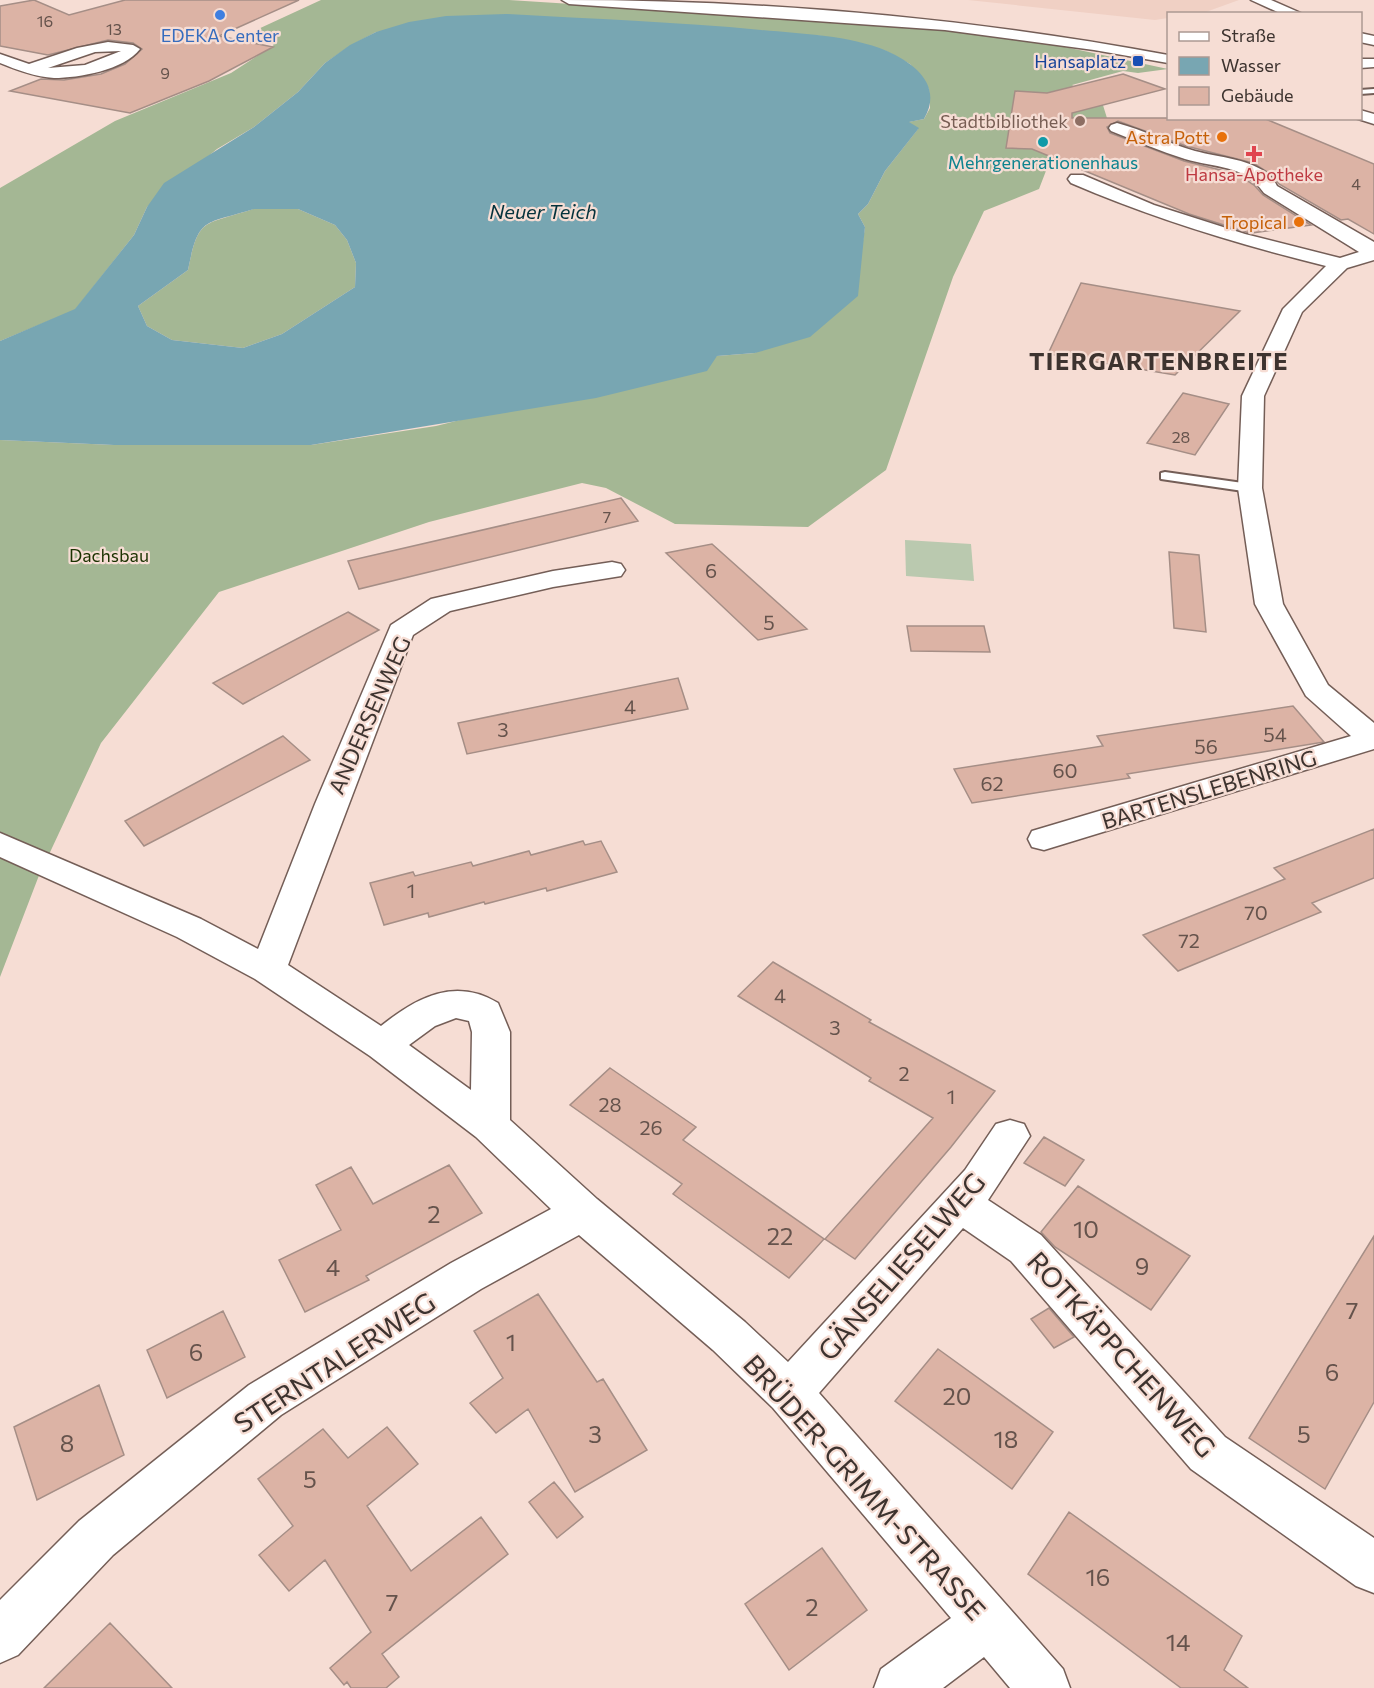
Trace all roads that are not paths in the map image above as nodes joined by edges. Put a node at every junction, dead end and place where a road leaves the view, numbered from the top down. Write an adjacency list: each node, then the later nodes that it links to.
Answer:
1 (569, 0): 5 (street)
2 (1258, 0): 3 (street)
3 (1291, 12)
4 (0, 58): 6 (street)
5 (1167, 59)
6 (31, 68): 6 (street)
7 (1117, 128): 9 (street)
8 (1203, 139): 9 (street)
9 (1228, 161): 11 (street)
10 (1077, 179): 13 (street)
11 (1374, 248)
12 (1374, 254): 13 (street, BARTENSLEBENRING)
13 (1340, 264): 15 (street, BARTENSLEBENRING)
14 (1165, 476): 15 (lane)
15 (1250, 488): 17 (street, BARTENSLEBENRING)
16 (612, 570): 20 (street, ANDERSENWEG)
17 (1374, 739): 18 (street, BARTENSLEBENRING)
18 (1044, 839)
19 (0, 844): 20 (street, BRÜDER-GRIMM-STRASSE)
20 (268, 970): 21 (street, BRÜDER-GRIMM-STRASSE)
21 (383, 1046): 22 (street, BRÜDER-GRIMM-STRASSE); 22 (street)
22 (490, 1126): 25 (street, BRÜDER-GRIMM-STRASSE)
23 (1010, 1136): 24 (street, GÄNSELIESELWEG)
24 (959, 1203): 26 (street, GÄNSELIESELWEG); 27 (street, ROTKÄPPCHENWEG)
25 (582, 1212): 26 (street, BRÜDER-GRIMM-STRASSE); 29 (street, STERNTALERWEG)
26 (789, 1393): 28 (street, BRÜDER-GRIMM-STRASSE)
27 (1374, 1568)
28 (986, 1624): 30 (street); 31 (street, BRÜDER-GRIMM-STRASSE)
29 (0, 1637)
30 (900, 1688)
31 (1044, 1688)

